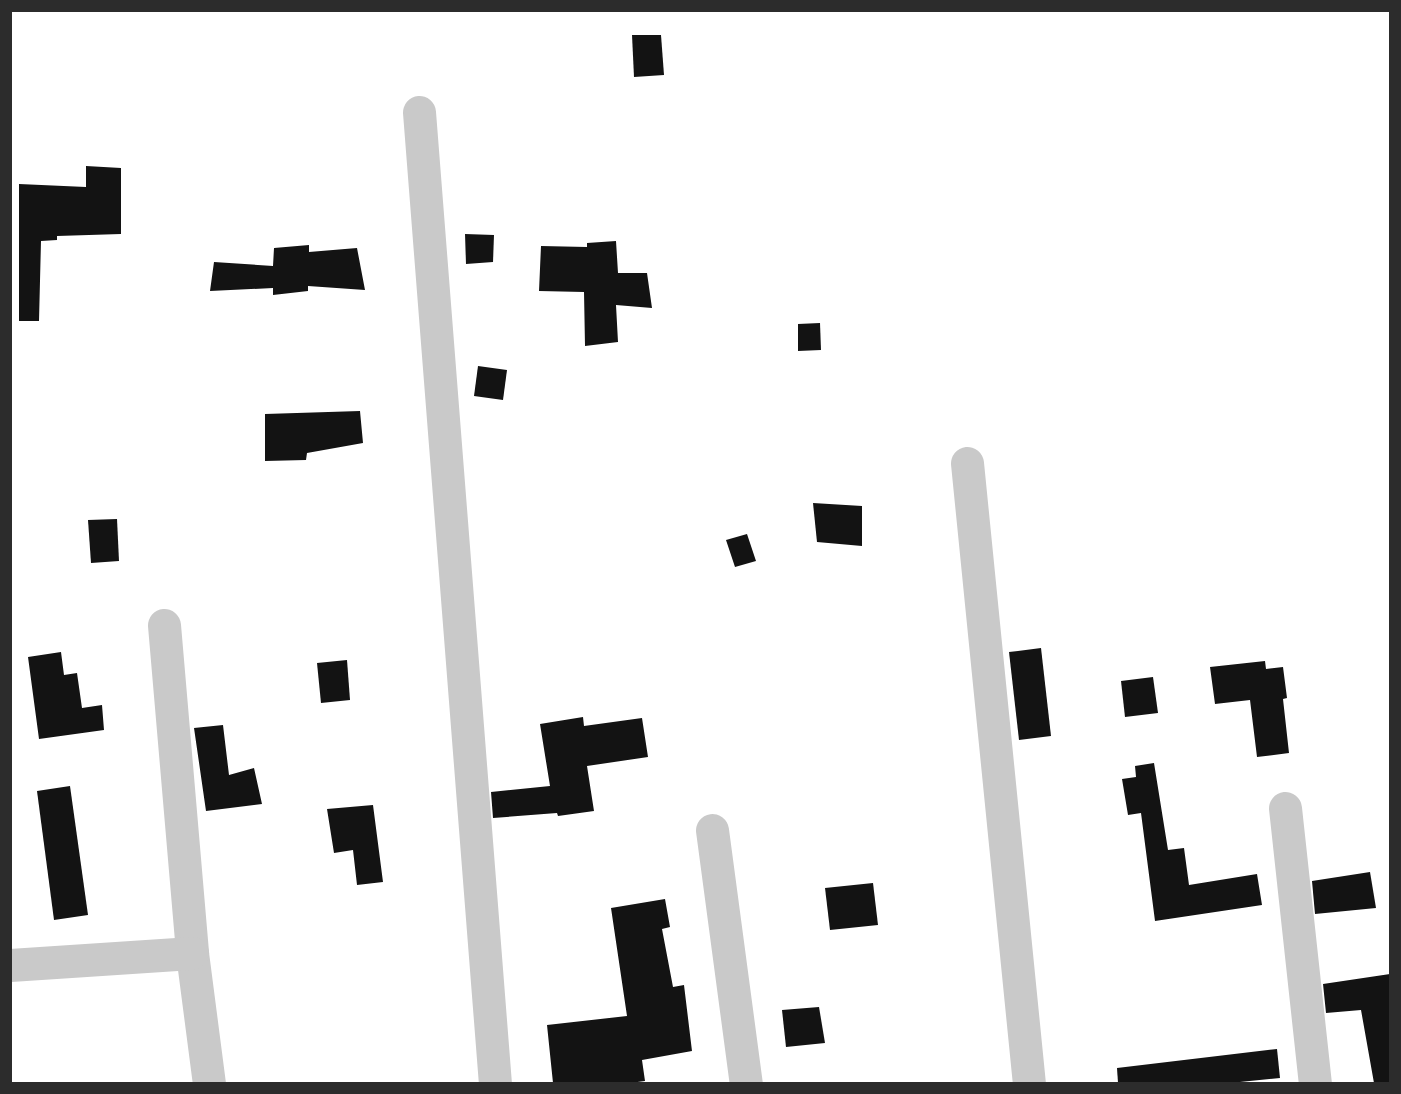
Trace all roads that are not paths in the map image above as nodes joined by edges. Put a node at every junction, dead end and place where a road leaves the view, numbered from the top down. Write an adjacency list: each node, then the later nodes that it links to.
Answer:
1 (419, 112): 9 (street)
2 (967, 463): 11 (street)
3 (164, 625): 6 (street)
4 (1285, 808): 12 (street)
5 (712, 830): 10 (street)
6 (192, 953): 7 (street); 8 (street)
7 (10, 965)
8 (209, 1083)
9 (495, 1083)
10 (746, 1083)
11 (1029, 1083)
12 (1315, 1083)

